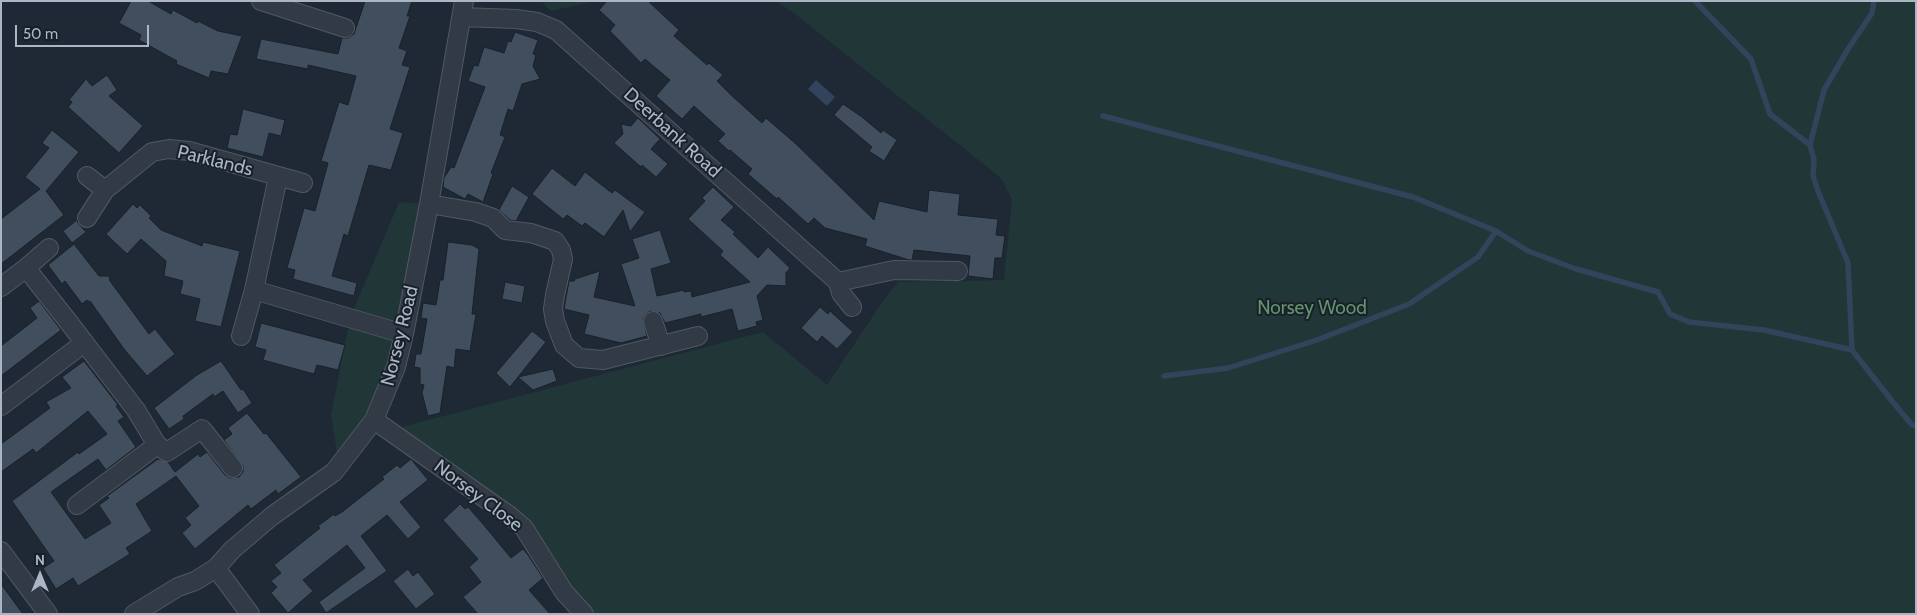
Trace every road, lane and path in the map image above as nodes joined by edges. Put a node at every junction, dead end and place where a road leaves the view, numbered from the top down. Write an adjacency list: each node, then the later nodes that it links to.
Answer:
1 (261, 1): 3 (street)
2 (462, 9): 8 (street, Norsey Road); 13 (street, Deerbank Road)
3 (345, 28)
4 (87, 176): 7 (street)
5 (278, 177): 6 (street, Parklands); 7 (street, Parklands); 15 (street, Parklands)
6 (303, 183)
7 (106, 190): 9 (street, Parklands)
8 (429, 204): 18 (street, Norsey Road); 22 (street)
9 (88, 218)
10 (49, 248): 11 (street)
11 (26, 268): 14 (street); 21 (street)
12 (958, 271): 13 (street)
13 (838, 282): 16 (street, Deerbank Road)
14 (1, 287)
15 (254, 290): 18 (street); 19 (street, Parklands)
16 (852, 307)
17 (653, 321): 22 (street)
18 (404, 334): 24 (street, Norsey Road)
19 (241, 336)
20 (698, 336): 22 (street)
21 (84, 343): 23 (street); 25 (street)
22 (661, 346)
23 (1, 406)
24 (374, 420): 29 (street, Norsey Road); 33 (street, Norsey Close)
25 (157, 446): 26 (street); 27 (street)
26 (233, 468)
27 (77, 505)
28 (1, 551): 30 (street)
29 (216, 568): 31 (street, Norsey Road); 32 (street)
30 (48, 614)
31 (134, 614)
32 (250, 614)
33 (584, 614)

